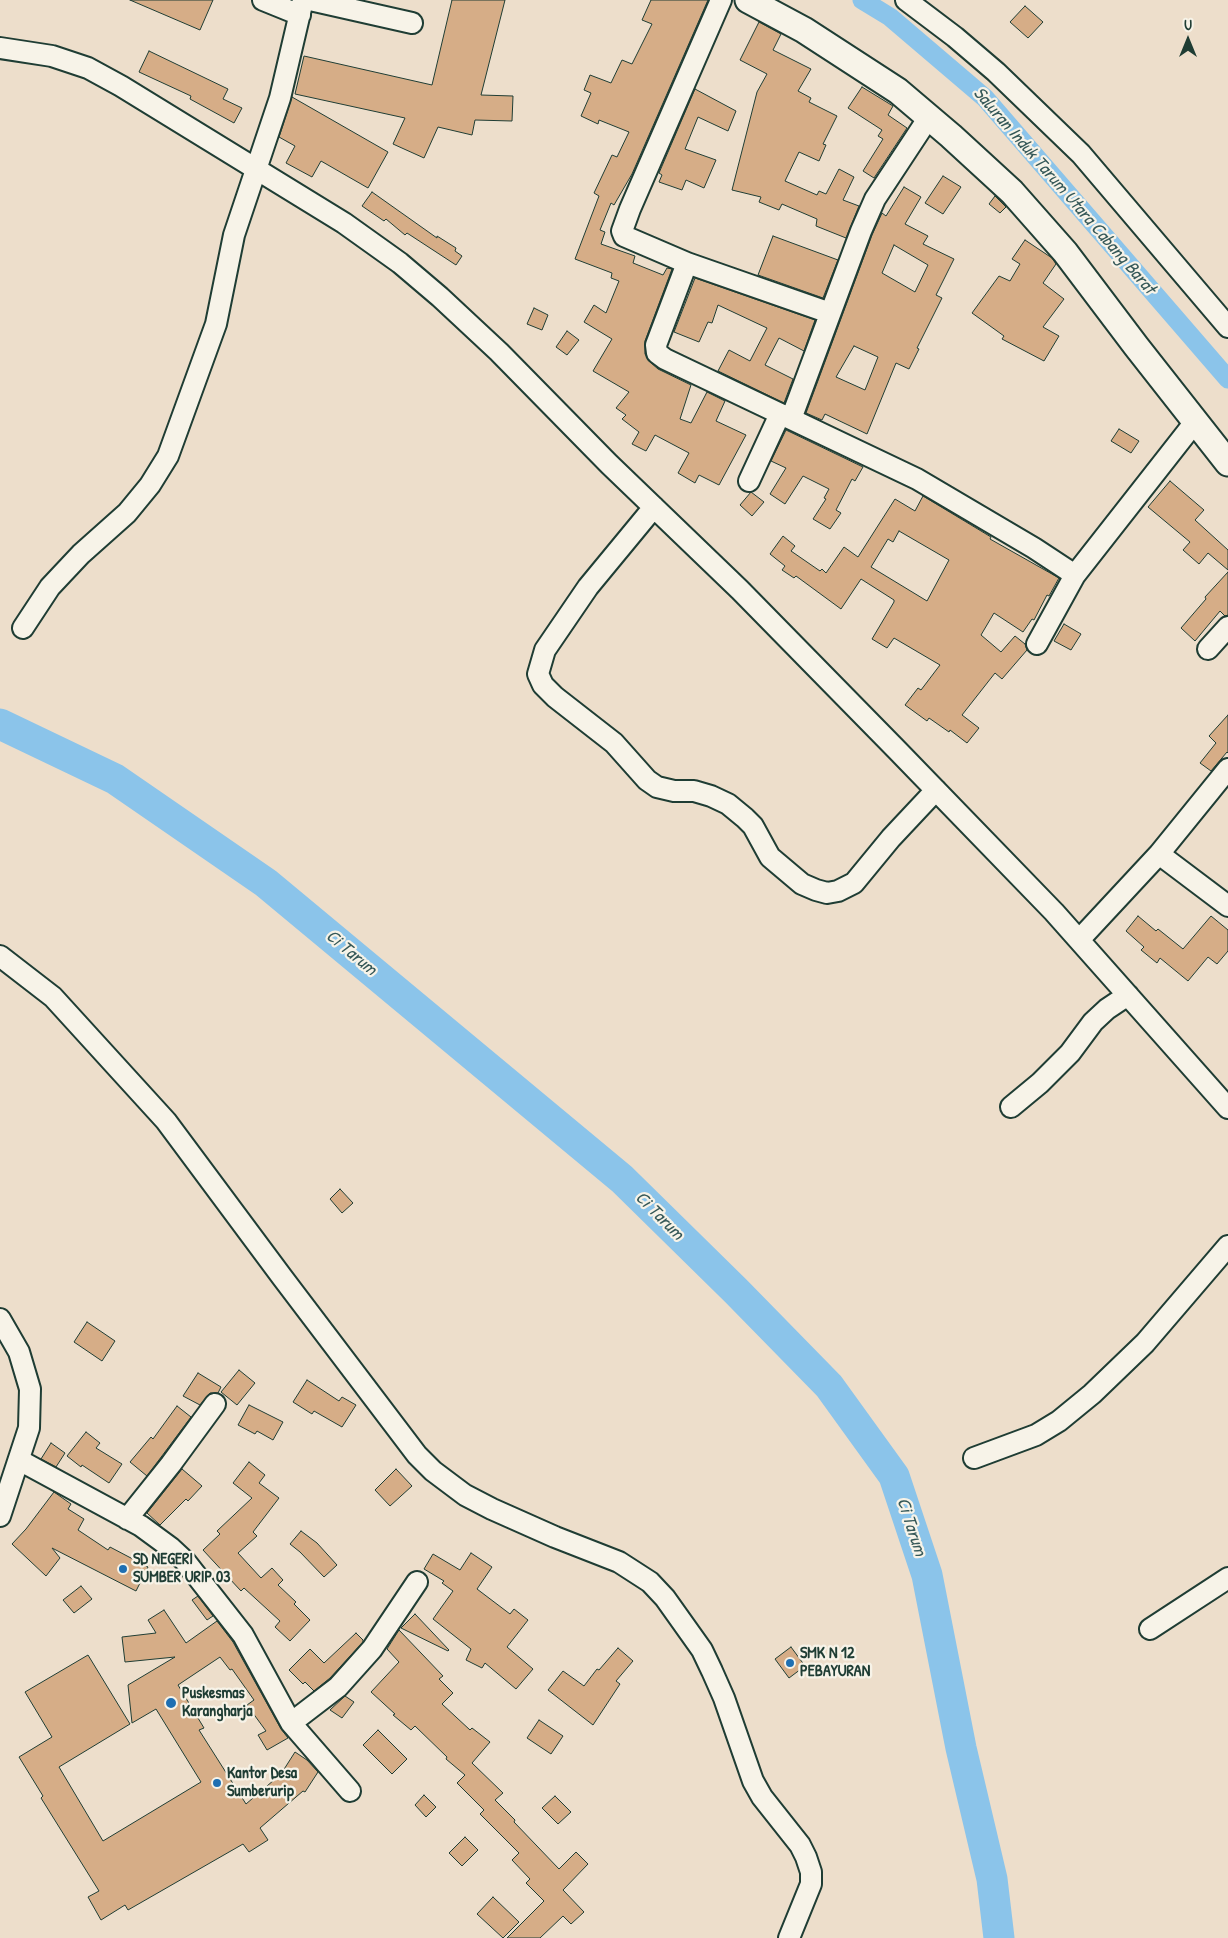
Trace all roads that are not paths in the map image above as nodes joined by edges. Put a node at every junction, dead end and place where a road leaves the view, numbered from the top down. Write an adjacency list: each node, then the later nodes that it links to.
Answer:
1 (263, 0): 5 (street)
2 (721, 0): 10 (street)
3 (748, 0): 8 (main road)
4 (906, 0): 12 (street)
5 (304, 5): 6 (street); 9 (street)
6 (412, 23)
7 (0, 48): 9 (street)
8 (929, 117): 11 (street); 14 (main road)
9 (256, 169): 17 (street); 20 (street)
10 (688, 263): 11 (street); 13 (street)
11 (830, 313): 13 (street)
12 (1228, 326)
13 (785, 417): 16 (street); 18 (street)
14 (1195, 422): 15 (main road); 18 (street)
15 (1228, 463)
16 (749, 481)
17 (654, 507): 24 (street); 24 (street)
18 (1075, 575): 21 (street)
19 (1228, 627): 22 (street)
20 (23, 628)
21 (1037, 644)
22 (1208, 649)
23 (1228, 769): 25 (street)
24 (936, 790): 27 (street)
25 (1159, 854): 26 (street); 27 (street)
26 (1228, 906)
27 (1079, 940): 29 (street)
28 (0, 956): 44 (street)
29 (1128, 995): 30 (street); 31 (street)
30 (1011, 1107)
31 (1228, 1108)
32 (1228, 1246): 35 (street)
33 (0, 1319): 36 (street)
34 (215, 1404): 38 (street)
35 (974, 1458)
36 (19, 1460): 37 (street); 38 (street)
37 (0, 1516)
38 (127, 1519): 42 (street)
39 (1228, 1578): 41 (street)
40 (417, 1582): 42 (street)
41 (1150, 1629)
42 (291, 1722): 43 (street)
43 (350, 1792)
44 (790, 1938)

